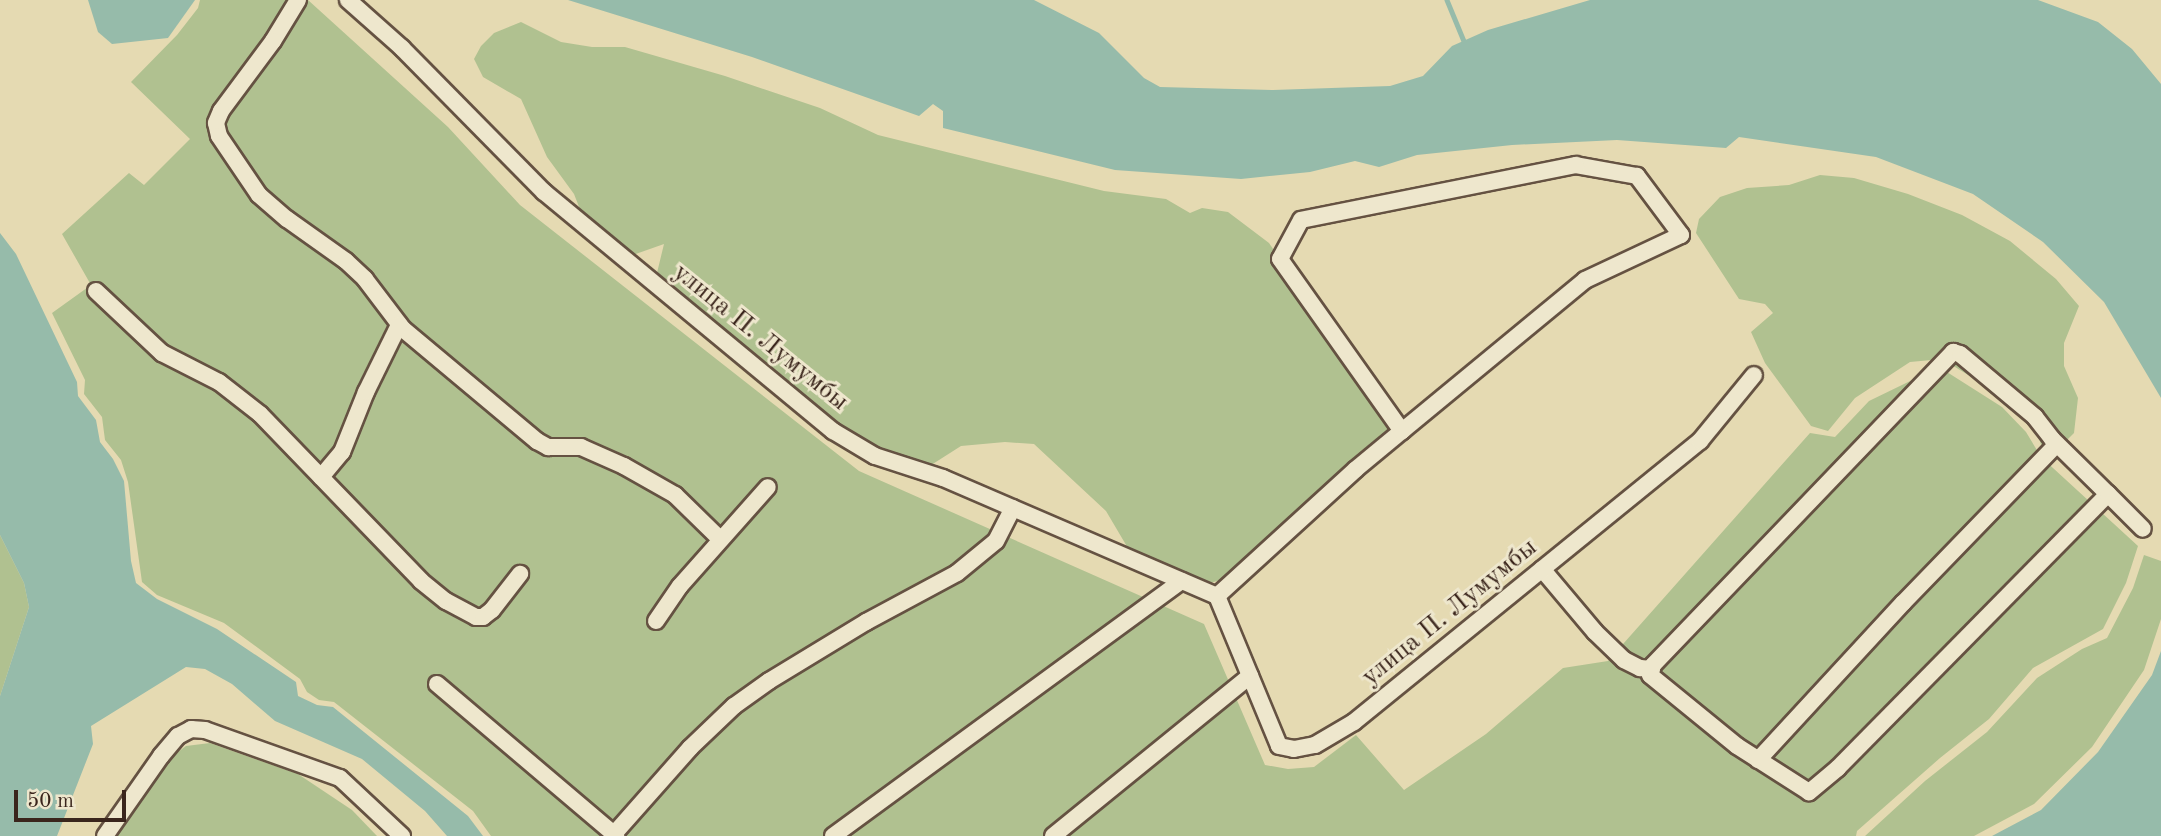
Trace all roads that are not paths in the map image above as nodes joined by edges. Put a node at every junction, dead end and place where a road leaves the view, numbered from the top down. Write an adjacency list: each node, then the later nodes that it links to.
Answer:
1 (298, 0): 4 (street)
2 (348, 0): 11 (street, улица П. Лумумбы)
3 (96, 291): 8 (street)
4 (399, 325): 8 (street); 13 (street)
5 (1754, 374): 14 (street, улица П. Лумумбы)
6 (1402, 431): 6 (street); 17 (street)
7 (2057, 444): 10 (street); 19 (street); 22 (street)
8 (321, 477): 15 (street)
9 (768, 487): 13 (street)
10 (2108, 494): 12 (street); 22 (street)
11 (1013, 508): 16 (street, улица П. Лумумбы); 23 (street)
12 (2143, 529)
13 (720, 539): 18 (street)
14 (1542, 569): 19 (street); 20 (street, улица П. Лумумбы)
15 (520, 574)
16 (1182, 581): 17 (street, улица П. Лумумбы); 26 (street)
17 (1217, 596): 20 (street, улица П. Лумумбы)
18 (656, 621)
19 (1652, 669): 22 (street)
20 (1250, 676): 27 (street)
21 (437, 684): 23 (street)
22 (1758, 760)
23 (615, 835)
24 (105, 836): 25 (street)
25 (402, 836)
26 (833, 836)
27 (1053, 836)

